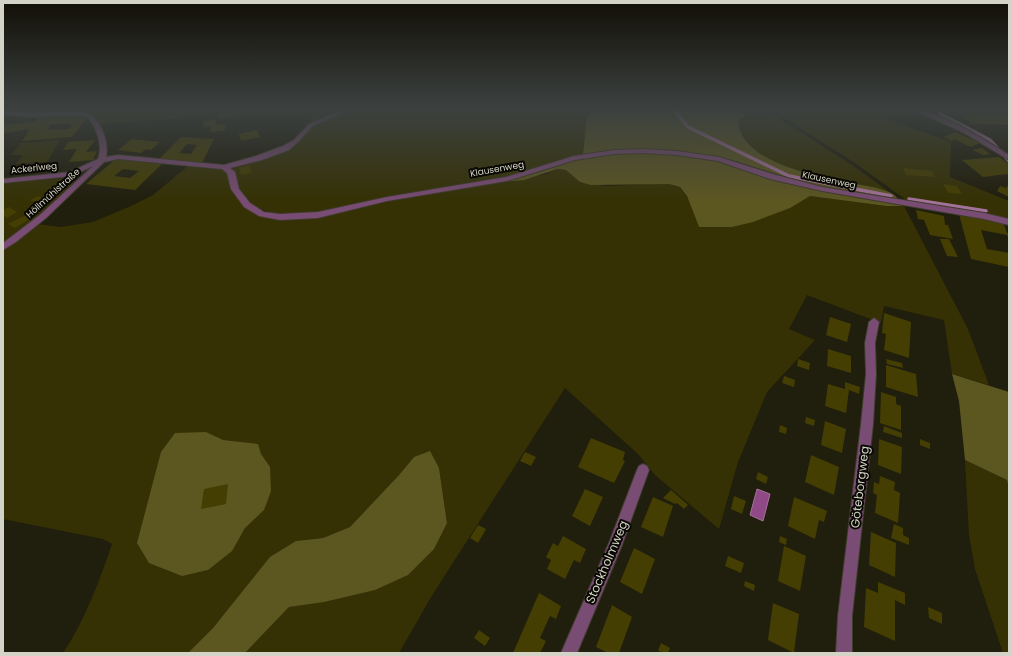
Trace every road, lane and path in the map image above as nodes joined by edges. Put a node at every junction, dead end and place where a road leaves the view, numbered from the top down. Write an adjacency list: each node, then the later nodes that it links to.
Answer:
1 (102, 141): 5 (street)
2 (296, 141): 6 (street)
3 (980, 141): 4 (street)
4 (1008, 157)
5 (101, 160): 6 (street); 7 (street, Ackerlweg); 8 (street, Höllmühlstraße)
6 (224, 167): 10 (street, Klausenweg)
7 (67, 174): 8 (street, Ackerlweg); 9 (street, Ackerlweg)
8 (84, 179): 11 (street, Höllmühlstraße)
9 (3, 181)
10 (1009, 222)
11 (3, 247)
12 (874, 322): 15 (street, Göteborgweg)
13 (642, 470): 14 (street, Stockholmweg)
14 (569, 653)
15 (844, 653)

